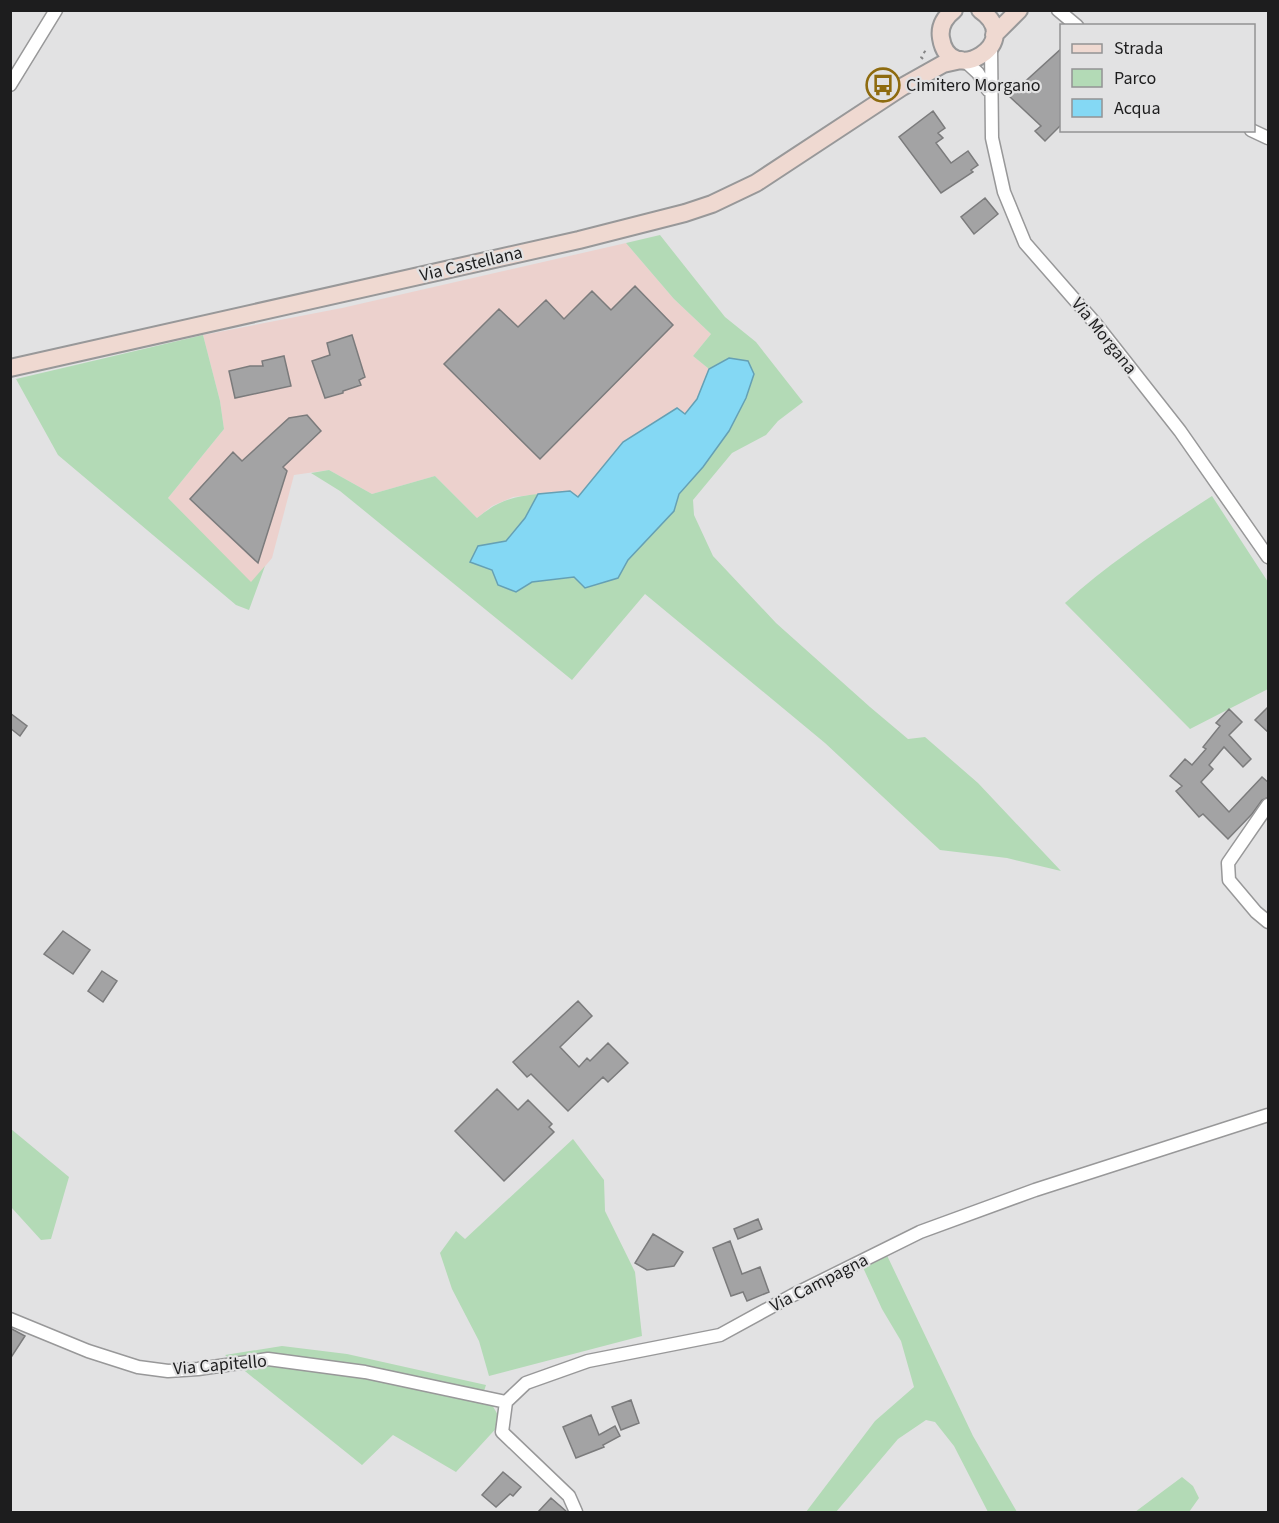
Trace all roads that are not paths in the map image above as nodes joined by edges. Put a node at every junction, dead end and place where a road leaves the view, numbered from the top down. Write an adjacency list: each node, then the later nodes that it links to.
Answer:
1 (56, 10): 11 (street)
2 (987, 10): 5 (main road)
3 (1019, 10): 9 (main road)
4 (1058, 10): 7 (street)
5 (981, 11): 9 (main road)
6 (950, 12): 8 (main road, Via Castellana)
7 (1075, 24)
8 (941, 38): 10 (main road); 12 (main road, Via Castellana)
9 (993, 41): 10 (main road, Via Castellana); 13 (street, Via Morgana)
10 (963, 61): 12 (main road, Via Castellana); 13 (street)
11 (10, 85)
12 (902, 87): 16 (main road, Via Castellana)
13 (990, 94): 17 (street, Via Morgana)
14 (1255, 132): 15 (street)
15 (1269, 138)
16 (10, 368)
17 (1269, 557)
18 (1269, 805): 19 (street)
19 (1269, 922)
20 (1269, 1115): 22 (street, Via Campagna)
21 (10, 1319): 22 (street, Via Capitello)
22 (506, 1402): 23 (street)
23 (576, 1512)

